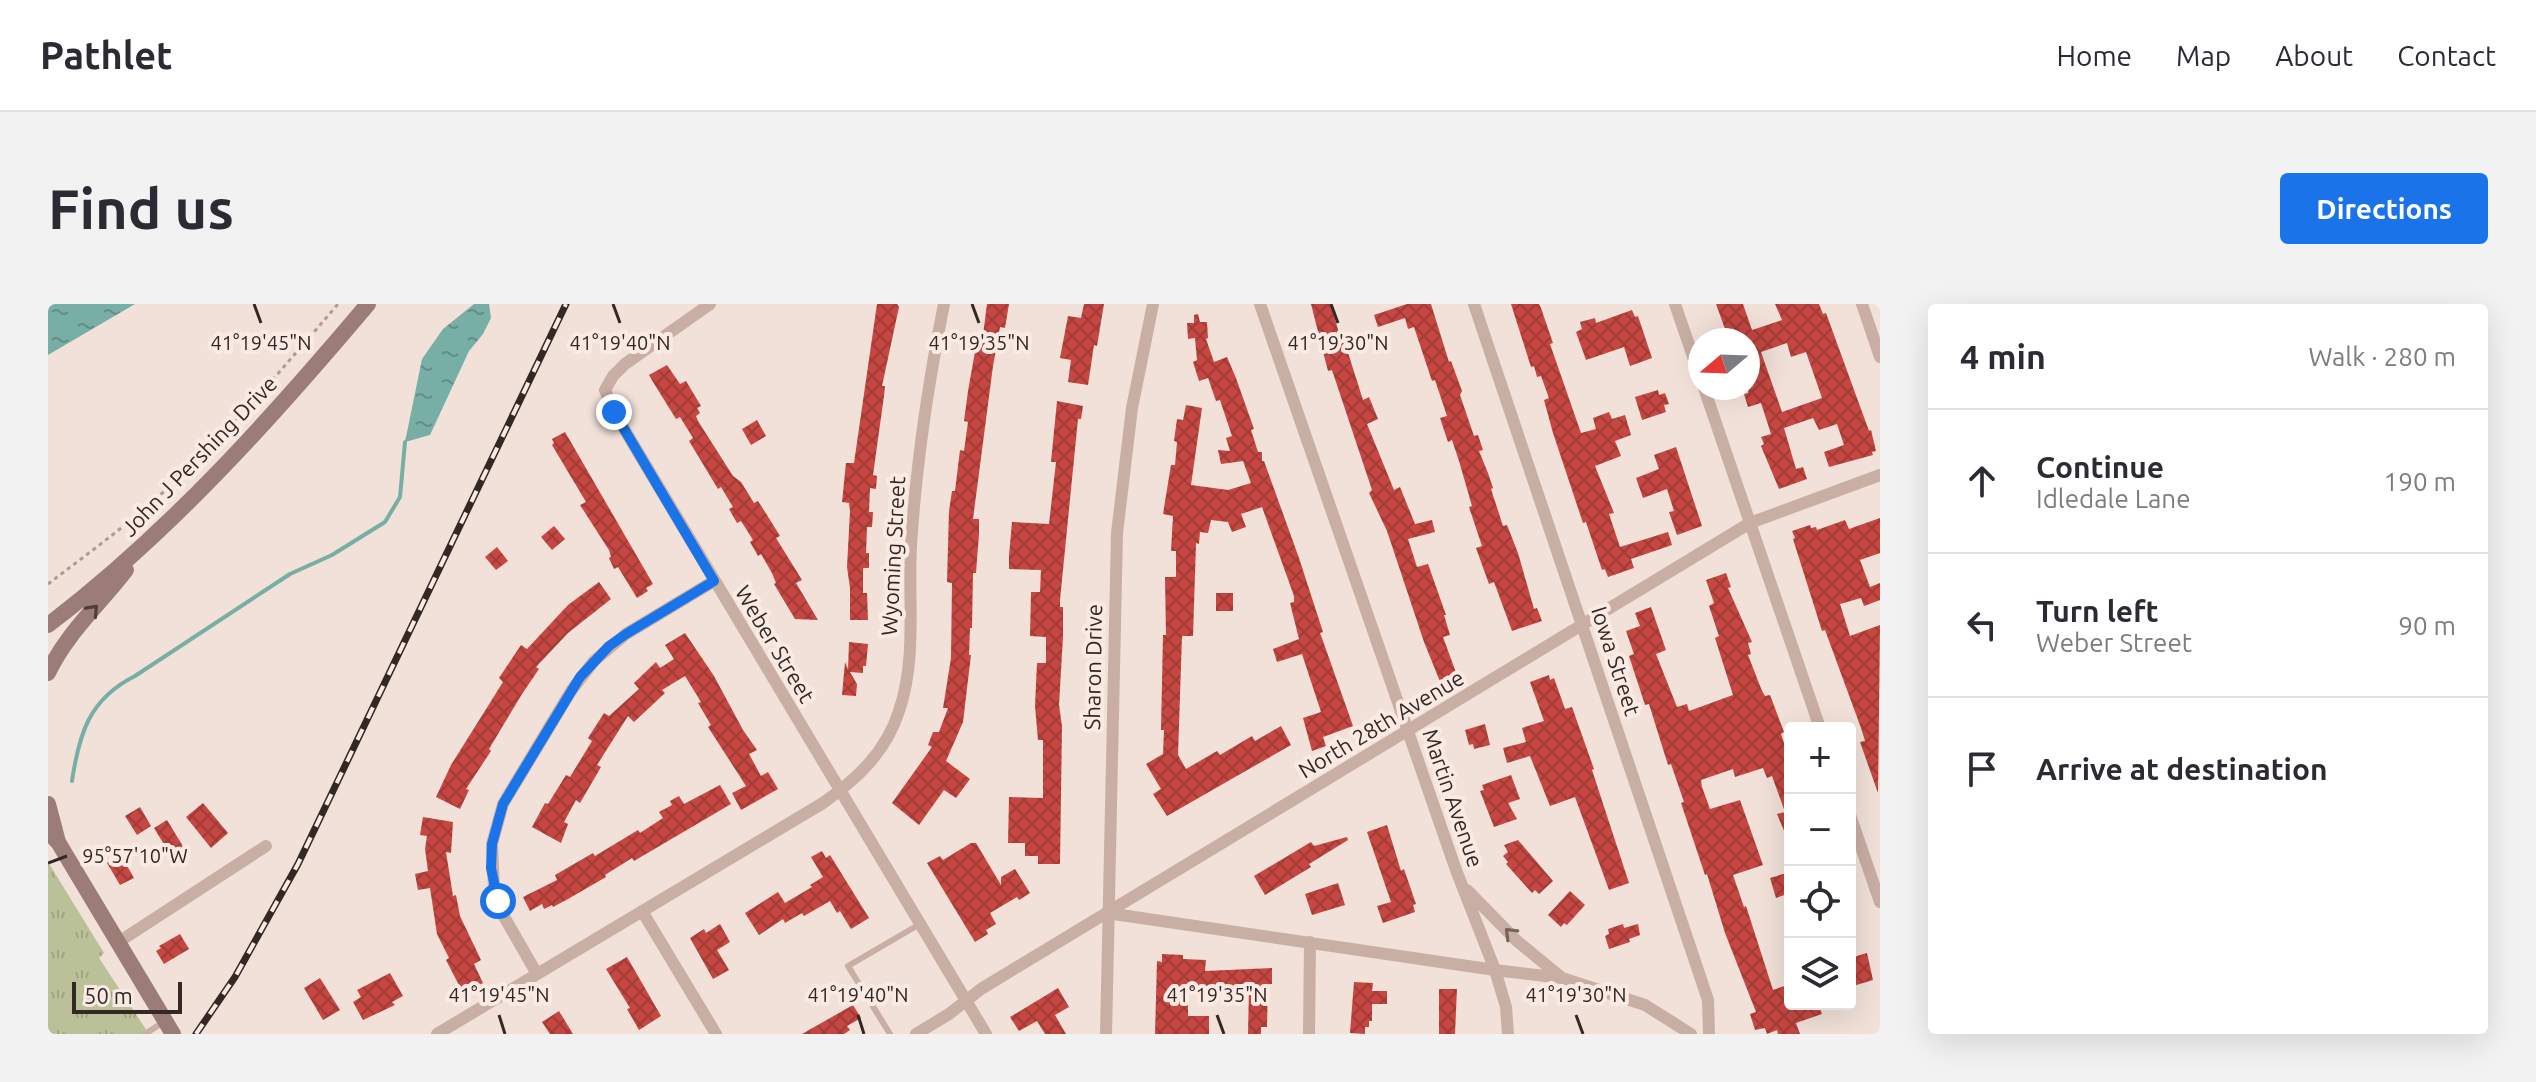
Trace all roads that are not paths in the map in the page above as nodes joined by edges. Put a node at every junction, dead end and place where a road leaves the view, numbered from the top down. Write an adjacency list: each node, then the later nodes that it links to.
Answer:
1 (368, 304): 14 (main road, John J Pershing Drive)
2 (710, 304): 15 (street, Weber Street)
3 (944, 304): 21 (street, Wyoming Street)
4 (1153, 304): 29 (street, Sharon Drive)
5 (1260, 304): 20 (street, Martin Avenue)
6 (1474, 304): 16 (street, Iowa Street)
7 (1675, 304): 9 (street)
8 (1862, 304): 10 (street)
9 (1688, 342)
10 (1880, 357)
11 (1708, 400): 13 (street)
12 (1880, 475): 13 (street, North 28th Avenue)
13 (1750, 523): 16 (street, North 28th Avenue); 19 (street)
14 (144, 546): 17 (main road, John J Pershing Drive); 18 (main road, one-way to 14)
15 (714, 581): 21 (street, Weber Street); 34 (street)
16 (1583, 624): 20 (street, North 28th Avenue); 48 (street, Iowa Street)
17 (48, 625)
18 (48, 673)
19 (1818, 722)
20 (1407, 730): 26 (street, Martin Avenue); 29 (street, North 28th Avenue)
21 (840, 790): 28 (street, Wyoming Street); 30 (street, Weber Street)
22 (48, 804): 24 (main road)
23 (1856, 832): 27 (street)
24 (53, 837): 32 (main road)
25 (266, 846): 32 (street)
26 (1462, 884): 33 (street, Martin Avenue); 35 (street, one-way to 26)
27 (1880, 902)
28 (642, 911): 34 (street, Wyoming Street); 40 (street)
29 (1107, 913): 31 (street); 36 (street, North 28th Avenue); 44 (street, Sharon Drive)
30 (920, 924): 36 (street, Weber Street); 41 (lane)
31 (1310, 942): 33 (street); 45 (street)
32 (117, 943): 37 (main road)
33 (1495, 970): 35 (street); 46 (street, Martin Avenue)
34 (537, 974): 38 (street, Wyoming Street)
35 (1562, 978): 47 (street)
36 (966, 1001): 42 (street, North 28th Avenue); 43 (street, Weber Street)
37 (169, 1027): 39 (lane)
38 (441, 1033)
39 (145, 1034)
40 (716, 1034)
41 (890, 1034)
42 (916, 1034)
43 (986, 1034)
44 (1106, 1034)
45 (1309, 1034)
46 (1508, 1034)
47 (1691, 1034)
48 (1709, 1034)

